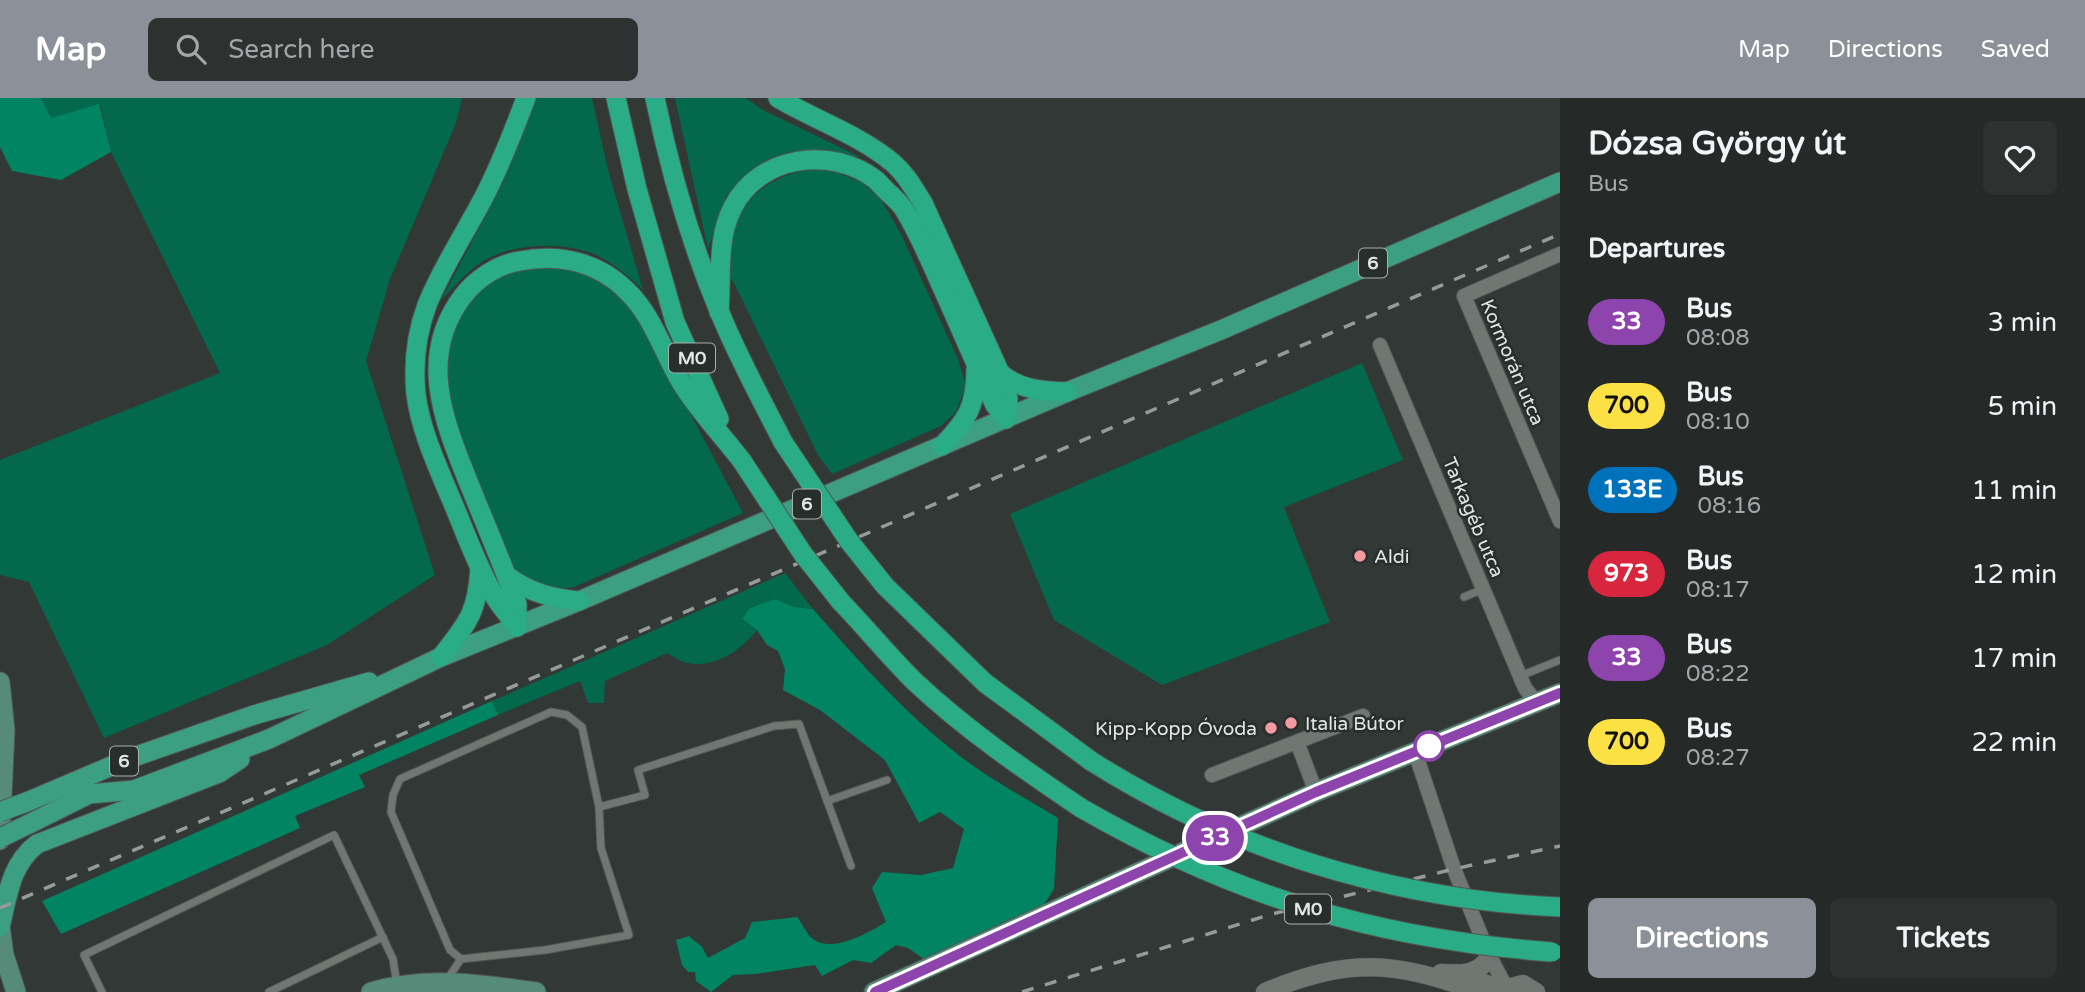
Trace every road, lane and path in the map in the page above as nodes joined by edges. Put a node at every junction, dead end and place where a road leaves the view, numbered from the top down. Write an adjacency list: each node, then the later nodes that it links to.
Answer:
1 (526, 98): 16 (highway)
2 (616, 98): 14 (highway, M0)
3 (655, 98): 7 (highway, M0)
4 (778, 98): 10 (highway)
5 (1560, 182): 11 (main road, 6)
6 (1560, 254): 15 (street, Kormorán utca)
7 (719, 312): 9 (highway); 40 (highway, M0, bridge)
8 (1380, 345): 18 (street, Tarkagéb utca)
9 (976, 363): 12 (highway); 13 (highway)
10 (1000, 373): 11 (highway); 12 (highway)
11 (1068, 392): 12 (main road, 6)
12 (1006, 419): 13 (main road, 6)
13 (942, 446): 20 (main road, 6)
14 (742, 461): 17 (highway); 43 (highway, M0, bridge)
15 (1560, 521)
16 (480, 567): 21 (highway); 23 (highway)
17 (507, 576): 20 (highway); 21 (highway)
18 (1485, 592): 19 (lane); 24 (street, Tarkagéb utca)
19 (1464, 597)
20 (579, 601): 21 (main road, 6)
21 (517, 627): 23 (main road, 6)
22 (1560, 660): 24 (lane)
23 (434, 661): 29 (main road, 6); 37 (main road, 6, bridge)
24 (1520, 676): 27 (street, Tarkagéb utca)
25 (0, 682): 38 (main road)
26 (1560, 693): 27 (main road)
27 (1536, 702): 31 (main road)
28 (1363, 716): 30 (street)
29 (269, 739): 38 (main road, 6, bridge); 41 (main road)
30 (1297, 742): 32 (street); 34 (street)
31 (1415, 752): 34 (main road); 45 (street)
32 (1212, 775)
33 (887, 780): 35 (lane)
34 (1316, 792): 57 (main road)
35 (827, 801): 36 (lane); 39 (lane)
36 (599, 807): 44 (lane); 44 (lane)
37 (0, 812)
38 (0, 839)
39 (851, 866)
40 (1560, 907)
41 (0, 926): 52 (main road)
42 (383, 937): 50 (lane); 53 (lane); 54 (lane)
43 (1556, 952)
44 (461, 958): 47 (lane)
45 (1490, 958): 46 (street); 51 (street)
46 (1391, 967): 49 (street); 58 (street)
47 (445, 982): 50 (main road); 56 (main road)
48 (1451, 982): 49 (street); 51 (street); 59 (street)
49 (1432, 984)
50 (397, 986): 55 (main road)
51 (1511, 989): 60 (street)
52 (16, 992)
53 (102, 992)
54 (269, 992)
55 (371, 992)
56 (536, 992)
57 (874, 992)
58 (1265, 992)
59 (1479, 992)
60 (1536, 992)

